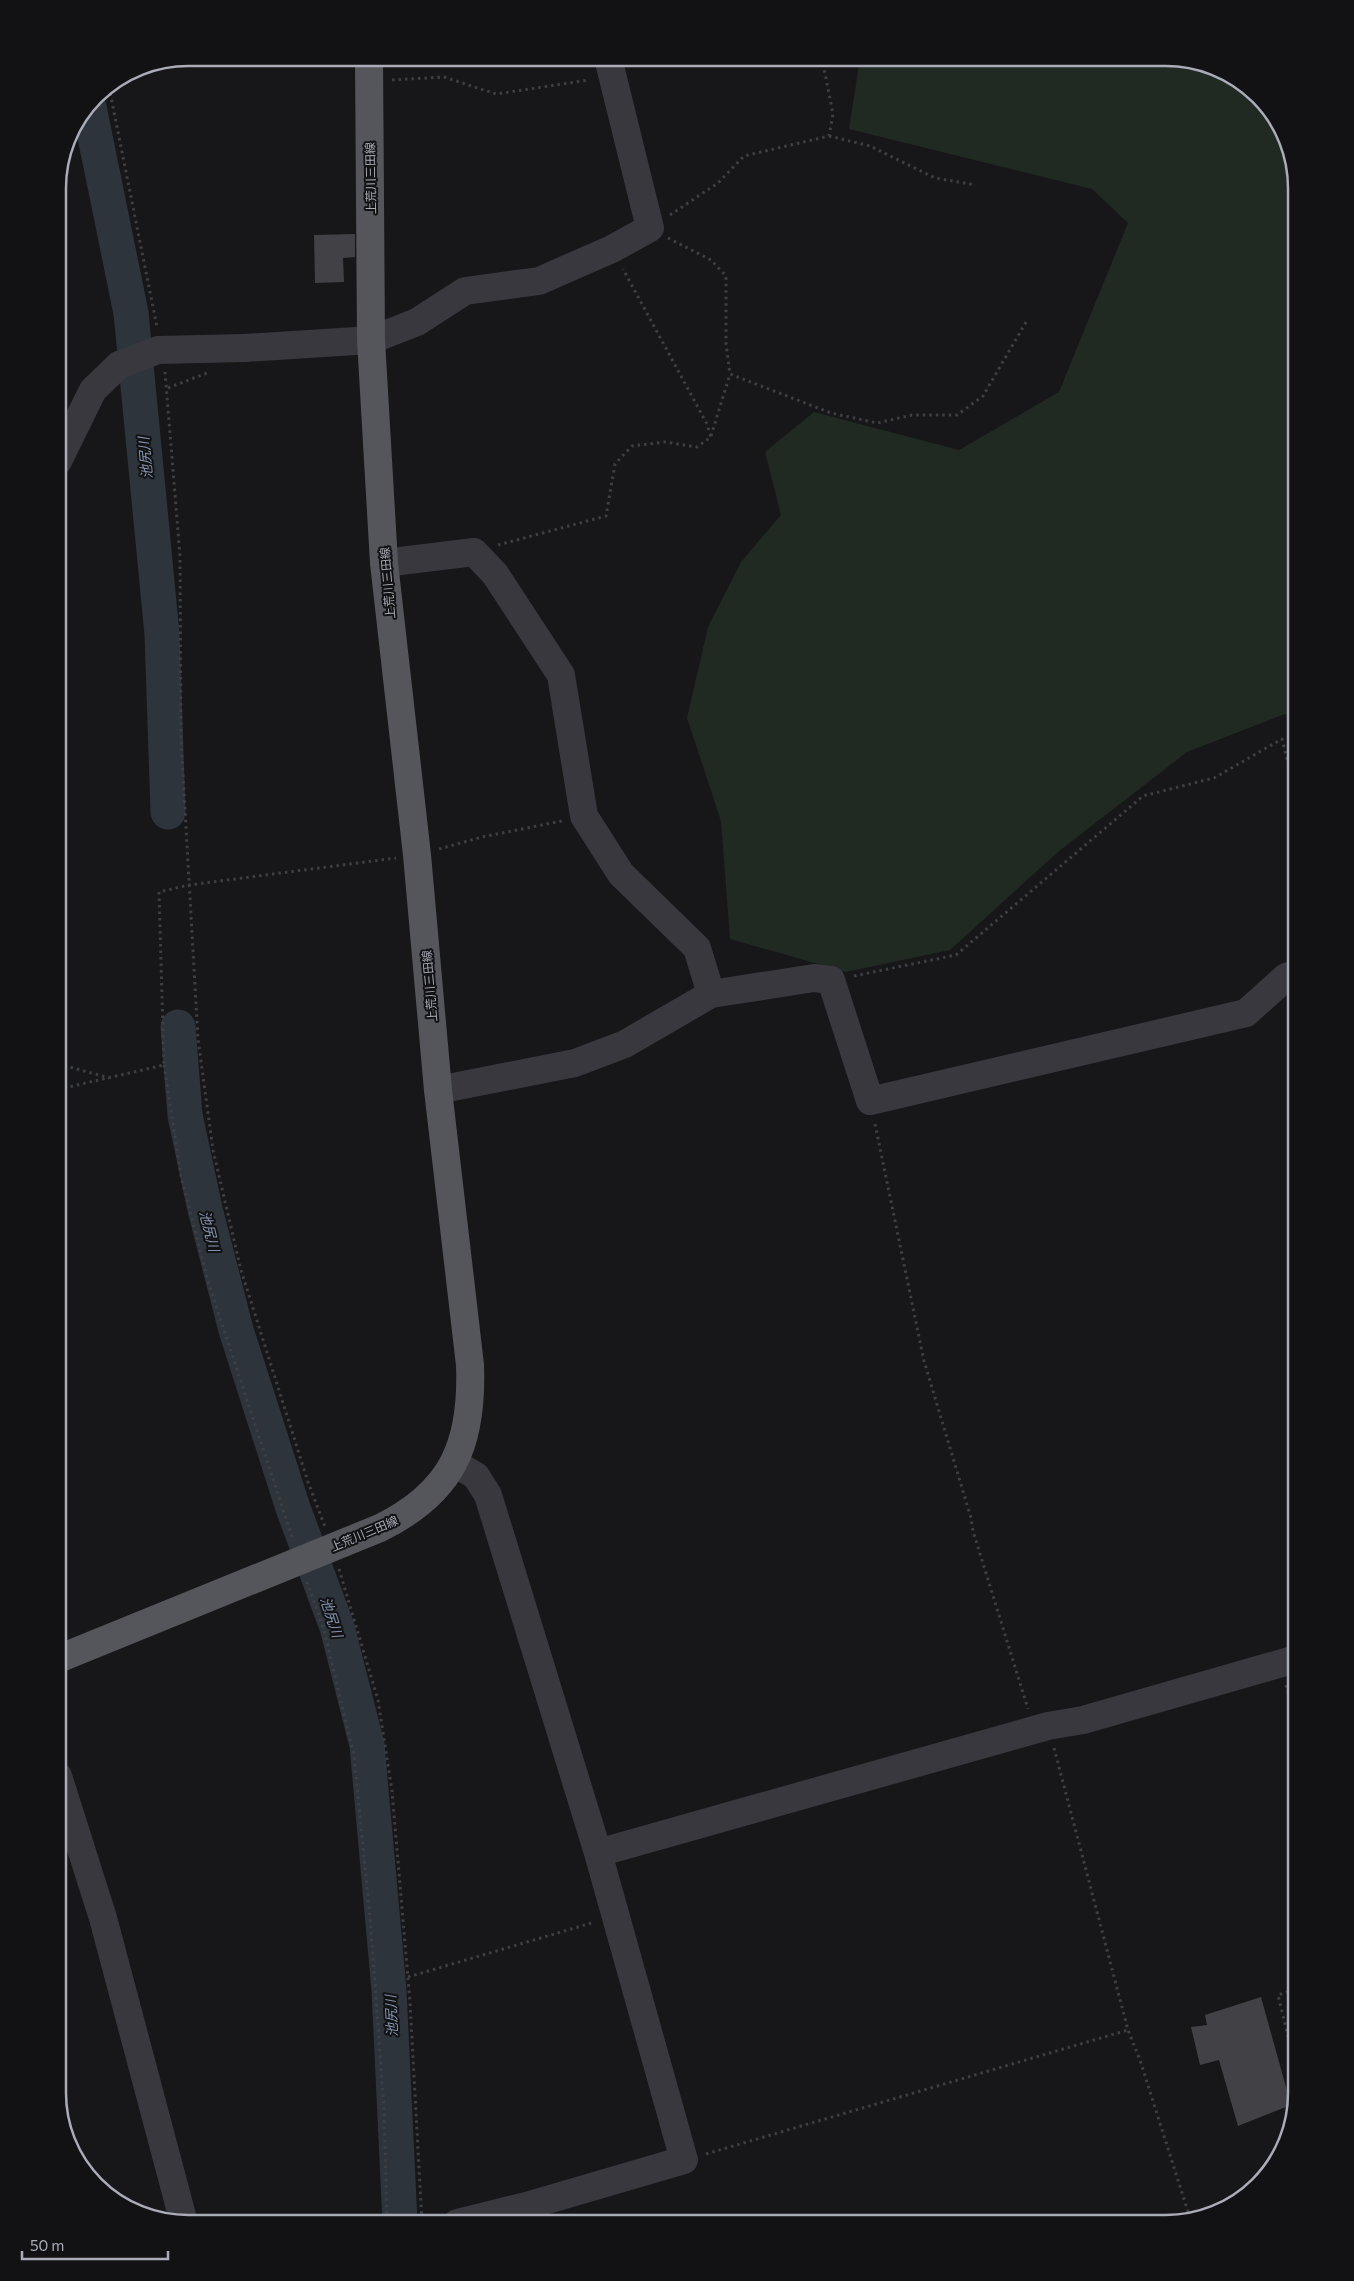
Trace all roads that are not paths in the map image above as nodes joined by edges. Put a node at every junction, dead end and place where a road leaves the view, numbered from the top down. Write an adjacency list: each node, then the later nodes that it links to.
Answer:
1 (611, 67): 3 (street)
2 (369, 70): 3 (main road, 上荒川三田線)
3 (371, 340): 4 (street, bridge); 5 (main road, 上荒川三田線)
4 (67, 443)
5 (384, 563): 7 (street); 8 (main road, 上荒川三田線)
6 (1288, 976): 7 (street)
7 (711, 994): 8 (street)
8 (438, 1090): 9 (main road, 上荒川三田線)
9 (454, 1463): 10 (main road, 上荒川三田線); 13 (street)
10 (66, 1656)
11 (1288, 1661): 13 (street)
12 (66, 1802): 14 (street)
13 (598, 1853): 15 (street)
14 (182, 2214)
15 (533, 2214)

